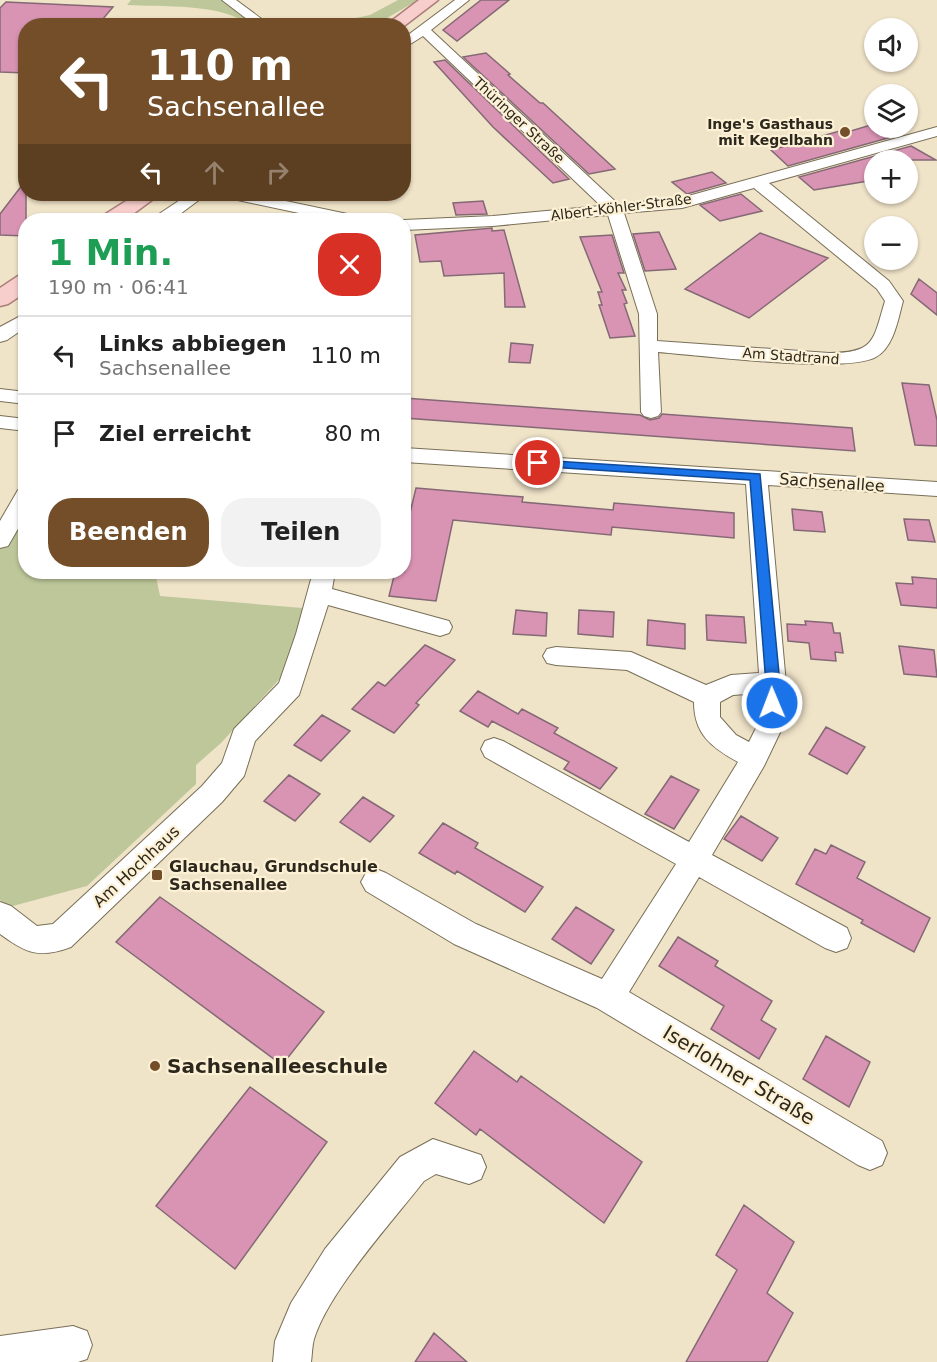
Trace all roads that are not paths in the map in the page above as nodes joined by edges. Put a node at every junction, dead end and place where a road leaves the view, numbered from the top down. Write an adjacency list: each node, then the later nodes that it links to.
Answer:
1 (228, 0): 4 (street)
2 (430, 0): 5 (main road)
3 (463, 0): 6 (street)
4 (254, 18)
5 (404, 18)
6 (423, 30): 7 (street); 13 (street, Thüringer Straße)
7 (411, 39)
8 (937, 131): 9 (street, Albert-Köhler-Straße)
9 (756, 181): 13 (street, Albert-Köhler-Straße); 22 (street, Am Stadtrand)
10 (140, 201): 14 (main road)
11 (189, 201): 15 (street)
12 (265, 201): 16 (street)
13 (615, 210): 17 (street, Albert-Köhler-Straße); 22 (street)
14 (122, 213)
15 (172, 213)
16 (320, 213)
17 (411, 225)
18 (18, 287): 19 (main road)
19 (0, 299)
20 (18, 324): 21 (street)
21 (0, 336)
22 (648, 346): 25 (street)
23 (0, 395): 24 (street)
24 (18, 397)
25 (651, 412)
26 (0, 422): 27 (street)
27 (18, 423)
28 (411, 455): 29 (street, Sachsenallee)
29 (756, 477): 30 (street, Sachsenallee); 36 (street)
30 (937, 489)
31 (18, 509): 32 (street)
32 (0, 540)
33 (321, 583): 34 (street); 42 (street, Am Hochhaus)
34 (440, 627)
35 (556, 656): 37 (street)
36 (773, 684): 37 (street); 39 (street)
37 (707, 697): 39 (street)
38 (494, 748): 40 (street)
39 (754, 758): 40 (street)
40 (694, 860): 43 (street); 44 (street)
41 (376, 882): 44 (street, Iserlohner Straße)
42 (0, 916)
43 (836, 938)
44 (608, 997): 45 (street, Iserlohner Straße)
45 (870, 1153)
46 (469, 1167): 49 (street)
47 (73, 1345): 48 (street)
48 (0, 1355)
49 (292, 1362)

